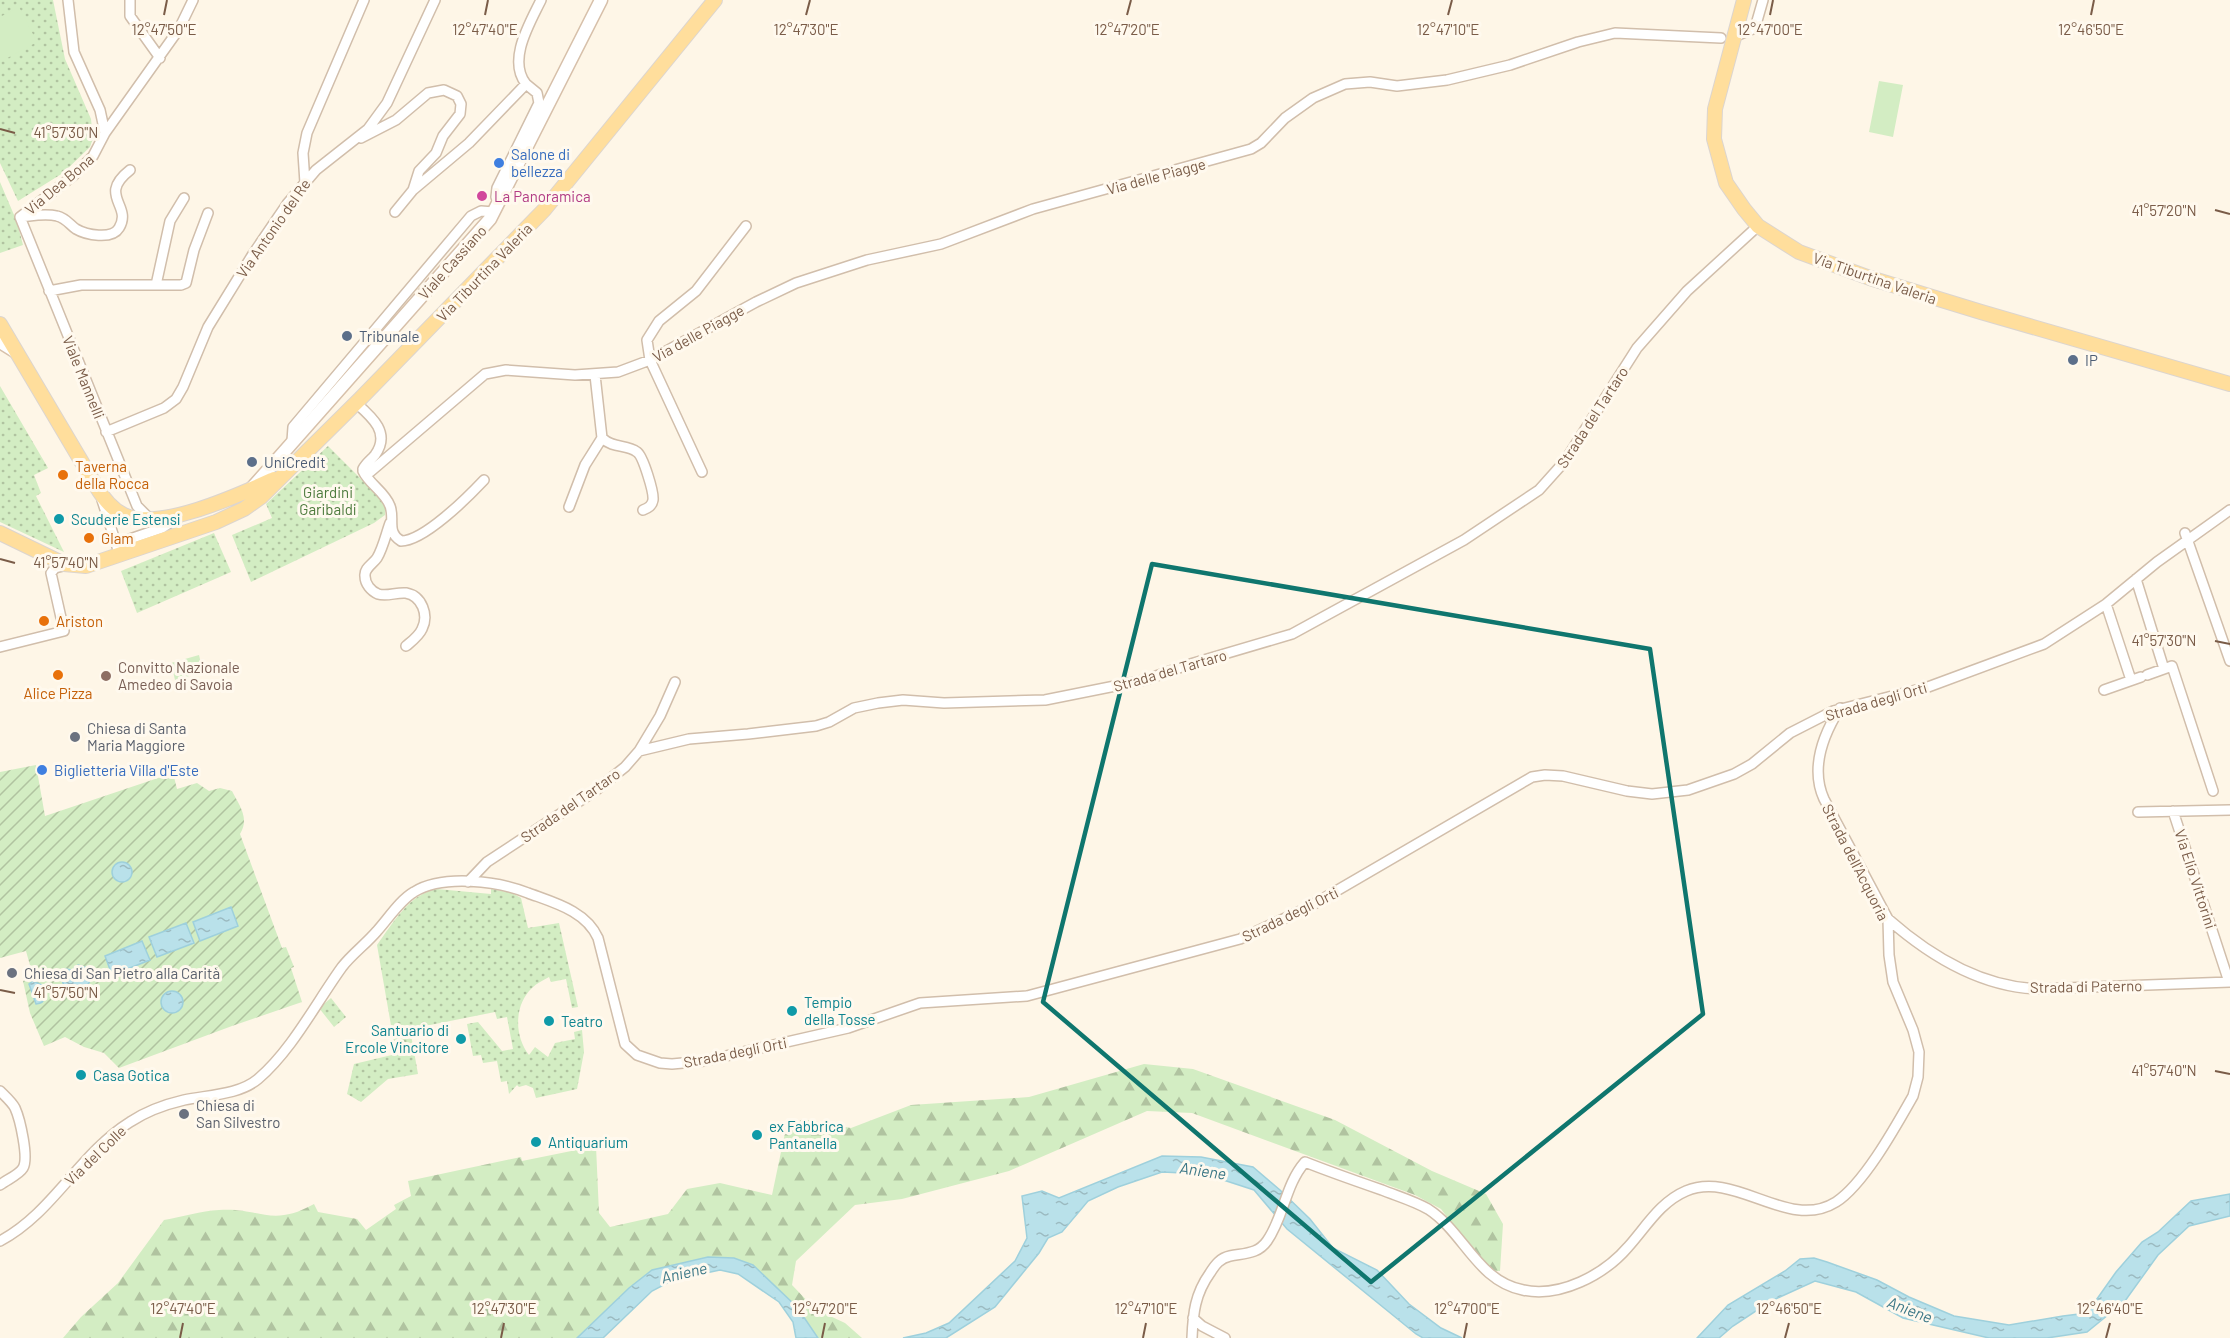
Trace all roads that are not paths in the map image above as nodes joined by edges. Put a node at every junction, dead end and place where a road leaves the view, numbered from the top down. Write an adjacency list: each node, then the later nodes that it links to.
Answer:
1 (68, 0): 15 (street)
2 (130, 0): 13 (street)
3 (193, 0): 13 (street, Via Dea Bona)
4 (364, 0): 18 (street)
5 (541, 0): 14 (street)
6 (601, 0): 21 (street, Viale Cassiano)
7 (715, 0): 35 (main road, Via Tiburtina Valeria)
8 (1744, 0): 11 (main road, Via Tiburtina Valeria)
9 (1763, 0): 11 (street)
10 (433, 3): 16 (street, Via Antonio del Re)
11 (1736, 36): 26 (main road, Via Tiburtina Valeria)
12 (1721, 38): 32 (street, Via delle Piagge)
13 (160, 58): 15 (street, Via Dea Bona)
14 (526, 84): 19 (street); 21 (street)
15 (105, 133): 24 (street, Via Dea Bona)
16 (356, 139): 18 (street, Via Antonio del Re); 19 (street)
17 (129, 171): 24 (street)
18 (305, 183): 36 (street, Via Antonio del Re)
19 (413, 190): 22 (street)
20 (184, 198): 27 (street)
21 (497, 208): 42 (street, Viale Cassiano)
22 (395, 212)
23 (208, 213): 27 (street)
24 (21, 217): 28 (street, Viale Mannelli)
25 (746, 226): 32 (street)
26 (1758, 226): 34 (main road, Via Tiburtina Valeria); 67 (street, Strada del Tartaro)
27 (156, 285): 28 (street)
28 (49, 291): 36 (street, Viale Mannelli)
29 (0, 324): 31 (main road)
30 (0, 342): 31 (street)
31 (16, 352): 43 (main road)
32 (650, 360): 33 (street, Via delle Piagge); 39 (street)
33 (595, 375): 37 (street); 38 (street, Via delle Piagge)
34 (2230, 384)
35 (358, 401): 38 (street); 40 (main road, Via Tiburtina Valeria)
36 (106, 432): 49 (street, Viale Mannelli)
37 (602, 438): 44 (street); 46 (street)
38 (363, 471): 51 (street)
39 (702, 472)
40 (284, 474): 42 (main road); 50 (main road, Via Tiburtina Valeria)
41 (484, 480): 51 (street)
42 (251, 489): 45 (main road); 50 (main road)
43 (99, 492): 49 (main road); 54 (street)
44 (570, 507)
45 (200, 508): 48 (main road); 50 (main road)
46 (643, 510)
47 (2230, 510): 53 (street, Strada degli Orti)
48 (185, 513): 49 (main road); 54 (street)
49 (133, 514)
50 (222, 520): 54 (main road, Via Tiburtina Valeria)
51 (390, 523): 59 (street)
52 (0, 533): 55 (main road)
53 (2186, 537): 56 (street, Strada degli Orti); 58 (street)
54 (124, 554): 55 (main road, Via Tiburtina Valeria)
55 (68, 565): 60 (street)
56 (2136, 579): 57 (street, Strada degli Orti); 62 (street)
57 (2106, 604): 63 (street); 66 (street, Strada degli Orti)
58 (2226, 640): 61 (street)
59 (406, 646)
60 (0, 647)
61 (2230, 661)
62 (2164, 669): 63 (street); 68 (street)
63 (2139, 677): 65 (street)
64 (675, 682): 67 (street)
65 (2104, 690)
66 (1840, 708): 72 (street, Strada degli Orti); 73 (street, Strada dell'Acquoria)
67 (639, 751): 72 (street, Strada del Tartaro)
68 (2213, 792)
69 (2230, 810): 70 (street)
70 (2173, 811): 71 (street); 75 (street, Via Elio Vittorini)
71 (2138, 812)
72 (468, 882): 74 (street, Strada degli Orti)
73 (1888, 919): 75 (street, Strada di Paterno); 79 (street, Strada dell'Acquoria)
74 (333, 980): 78 (street, Via del Colle)
75 (2230, 982)
76 (0, 1091): 77 (street)
77 (0, 1185)
78 (0, 1241)
79 (1193, 1318): 80 (street); 81 (street)
80 (1192, 1338)
81 (1225, 1338)

